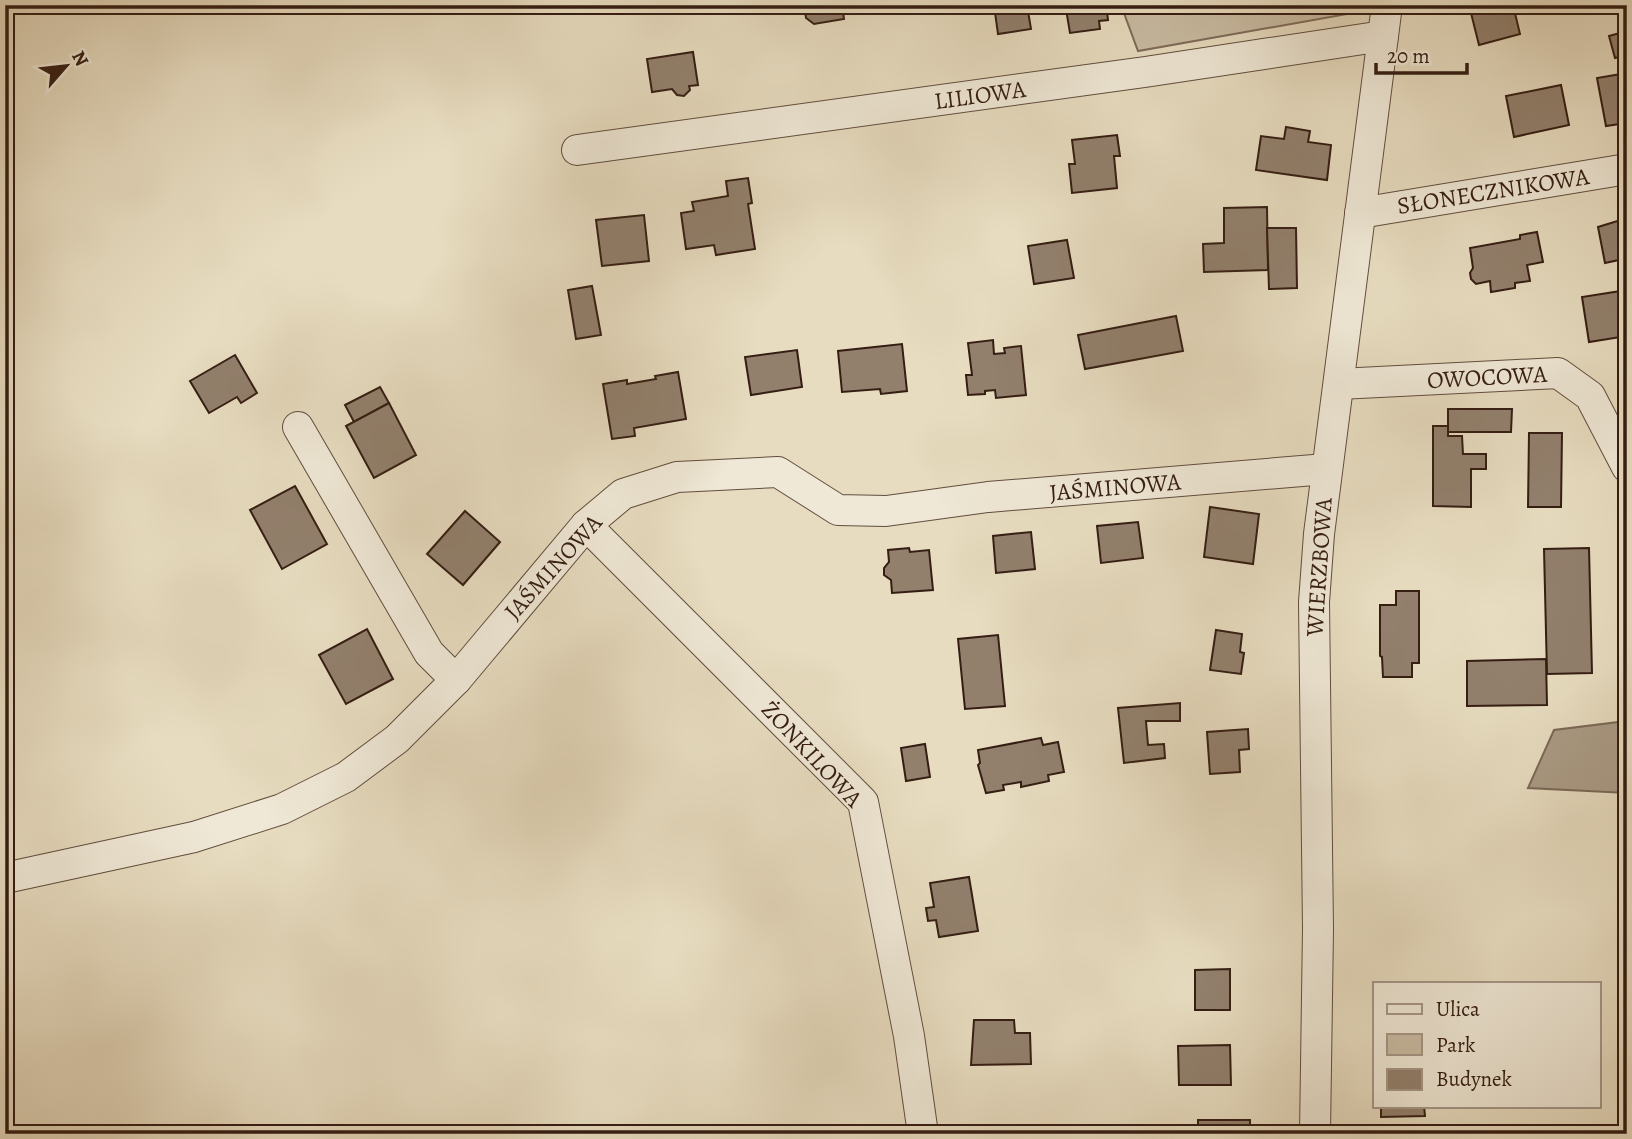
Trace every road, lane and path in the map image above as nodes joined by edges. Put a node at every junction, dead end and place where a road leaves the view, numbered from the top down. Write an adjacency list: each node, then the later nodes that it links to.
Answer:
1 (1387, 5): 2 (street, WIERZBOWA)
2 (1383, 36): 3 (street, LILIOWA); 5 (street, WIERZBOWA)
3 (577, 150)
4 (1627, 169): 5 (street, SŁONECZNIKOWA)
5 (1360, 213): 6 (street, WIERZBOWA)
6 (1339, 384): 8 (street, OWOCOWA); 9 (street, WIERZBOWA)
7 (298, 427): 11 (street)
8 (1627, 467)
9 (1326, 469): 10 (street, JAŚMINOWA); 14 (street, WIERZBOWA)
10 (586, 525): 11 (street, JAŚMINOWA); 13 (street, ŻONKILOWA)
11 (456, 680): 12 (street, JAŚMINOWA)
12 (5, 878)
13 (923, 1134)
14 (1315, 1134)

